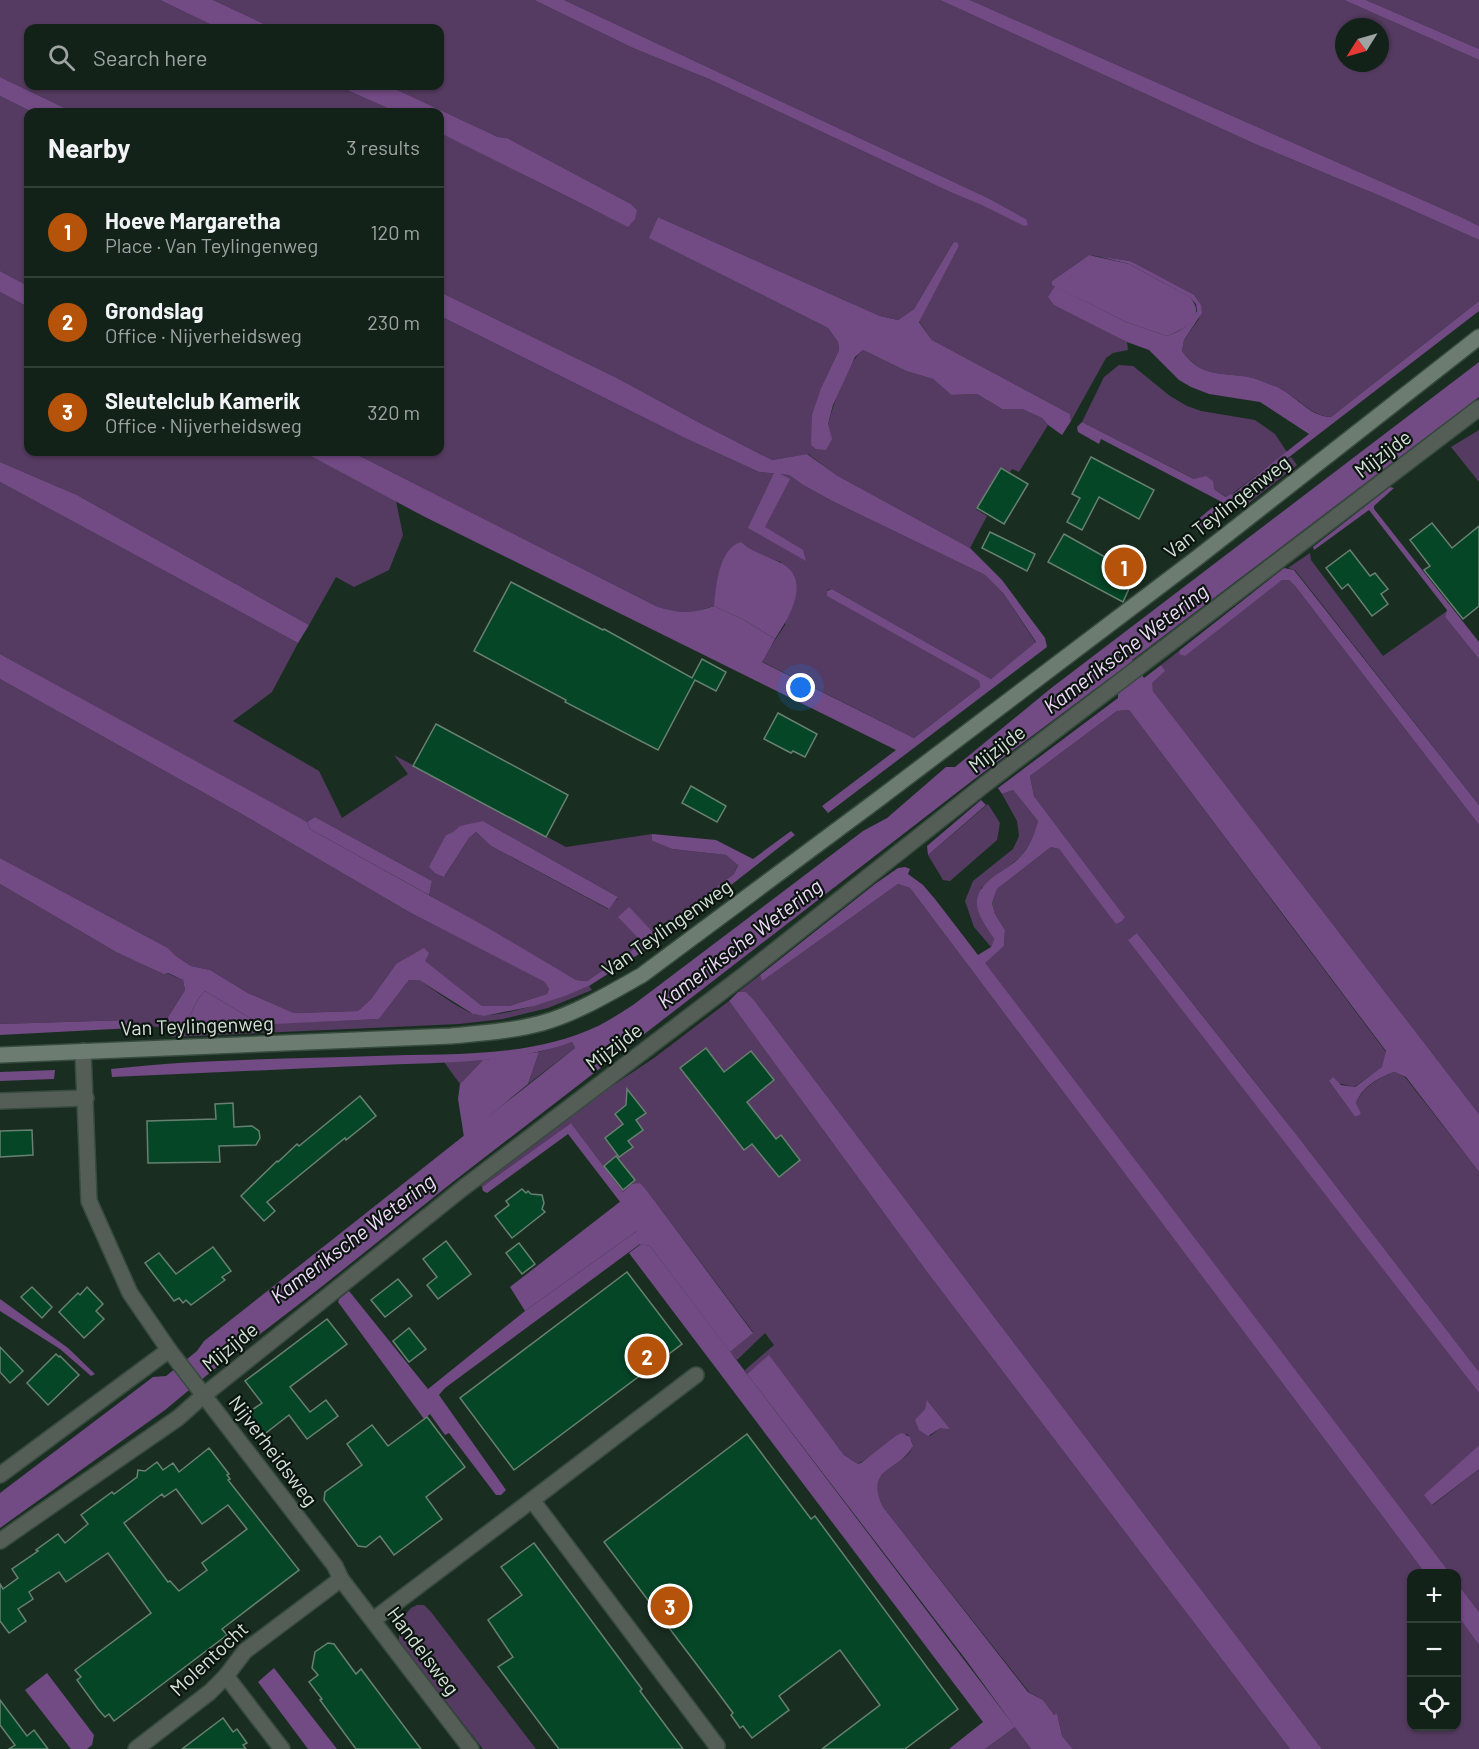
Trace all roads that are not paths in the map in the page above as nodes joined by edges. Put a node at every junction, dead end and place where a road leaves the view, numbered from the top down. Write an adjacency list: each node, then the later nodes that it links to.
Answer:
1 (1479, 337): 3 (main road, Van Teylingenweg)
2 (1479, 408): 9 (street, Mijzijde)
3 (83, 1051): 4 (main road, Van Teylingenweg); 5 (street)
4 (0, 1054)
5 (86, 1098): 6 (street); 7 (street)
6 (0, 1101)
7 (174, 1356): 9 (street, Nijverheidsweg); 10 (street)
8 (696, 1375): 11 (street)
9 (201, 1390): 12 (street, Mijzijde); 13 (street, Nijverheidsweg)
10 (0, 1475)
11 (532, 1500): 14 (street); 16 (street)
12 (0, 1541)
13 (341, 1579): 14 (street, Handelsweg); 15 (street, Molentocht)
14 (373, 1620): 19 (street, Handelsweg)
15 (226, 1676): 17 (street, Molentocht); 18 (street)
16 (717, 1746)
17 (136, 1749)
18 (282, 1749)
19 (471, 1749)

